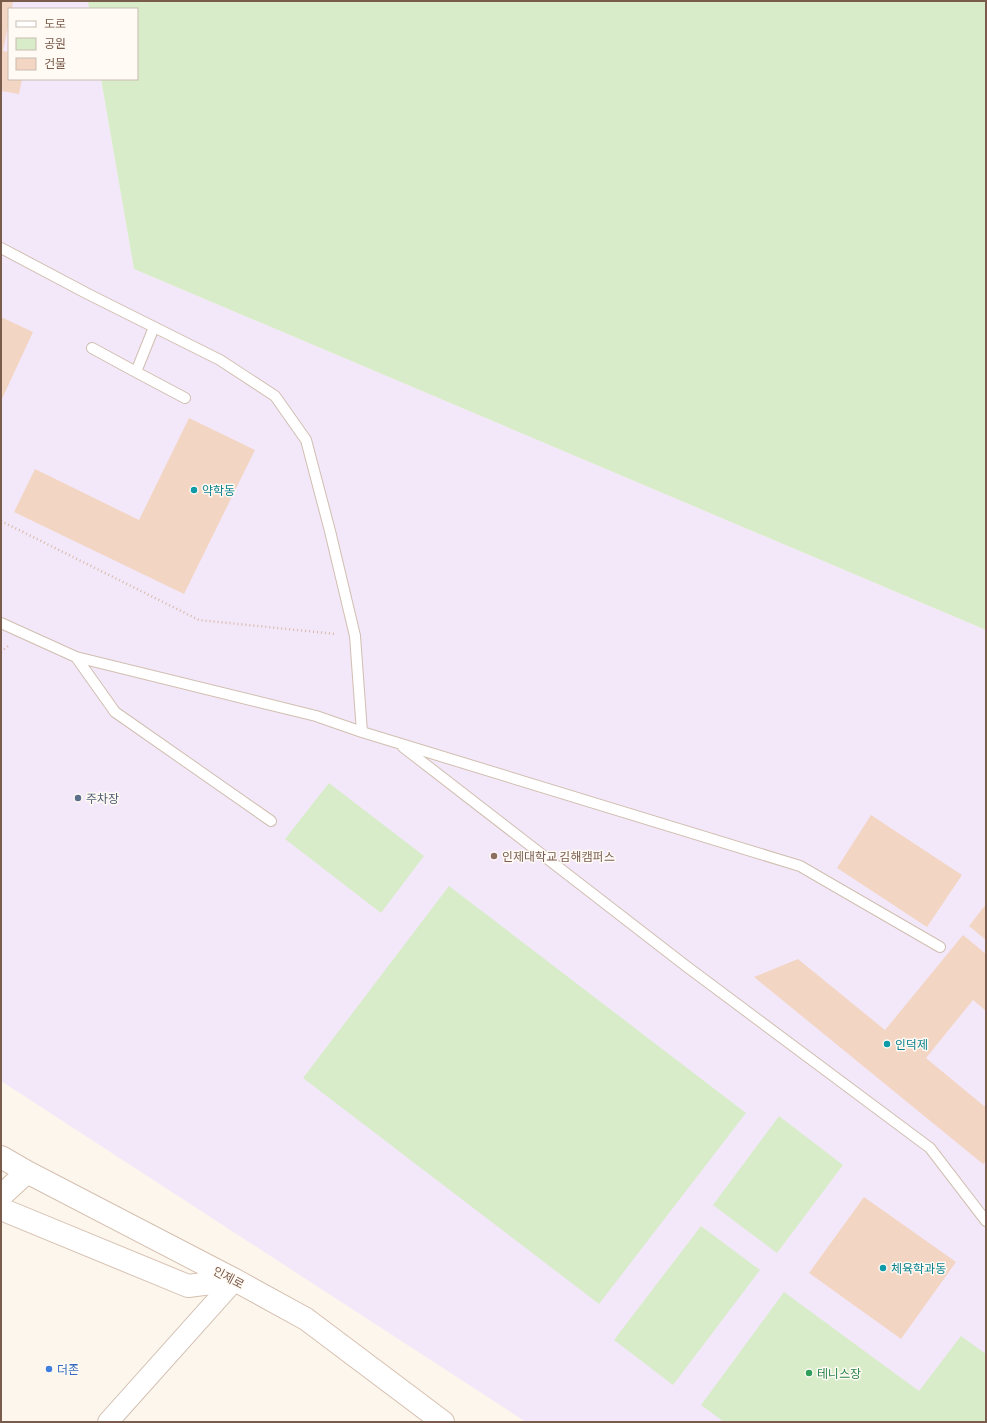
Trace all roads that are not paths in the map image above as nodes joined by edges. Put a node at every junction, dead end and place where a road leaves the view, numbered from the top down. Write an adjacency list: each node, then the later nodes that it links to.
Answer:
1 (1, 248): 2 (lane)
2 (154, 327): 4 (lane); 8 (lane)
3 (92, 348): 4 (lane)
4 (136, 372): 5 (lane)
5 (185, 398)
6 (1, 623): 7 (lane)
7 (76, 657): 8 (lane); 10 (lane)
8 (362, 732): 9 (lane)
9 (399, 744): 11 (lane); 16 (lane)
10 (271, 821)
11 (940, 947)
12 (1, 1156): 13 (main road, 인제로)
13 (27, 1172): 14 (main road); 17 (main road, 인제로)
14 (1, 1196)
15 (1, 1209): 17 (main road)
16 (986, 1221)
17 (235, 1280): 18 (street); 19 (main road, 인제로)
18 (108, 1422)
19 (443, 1422)

